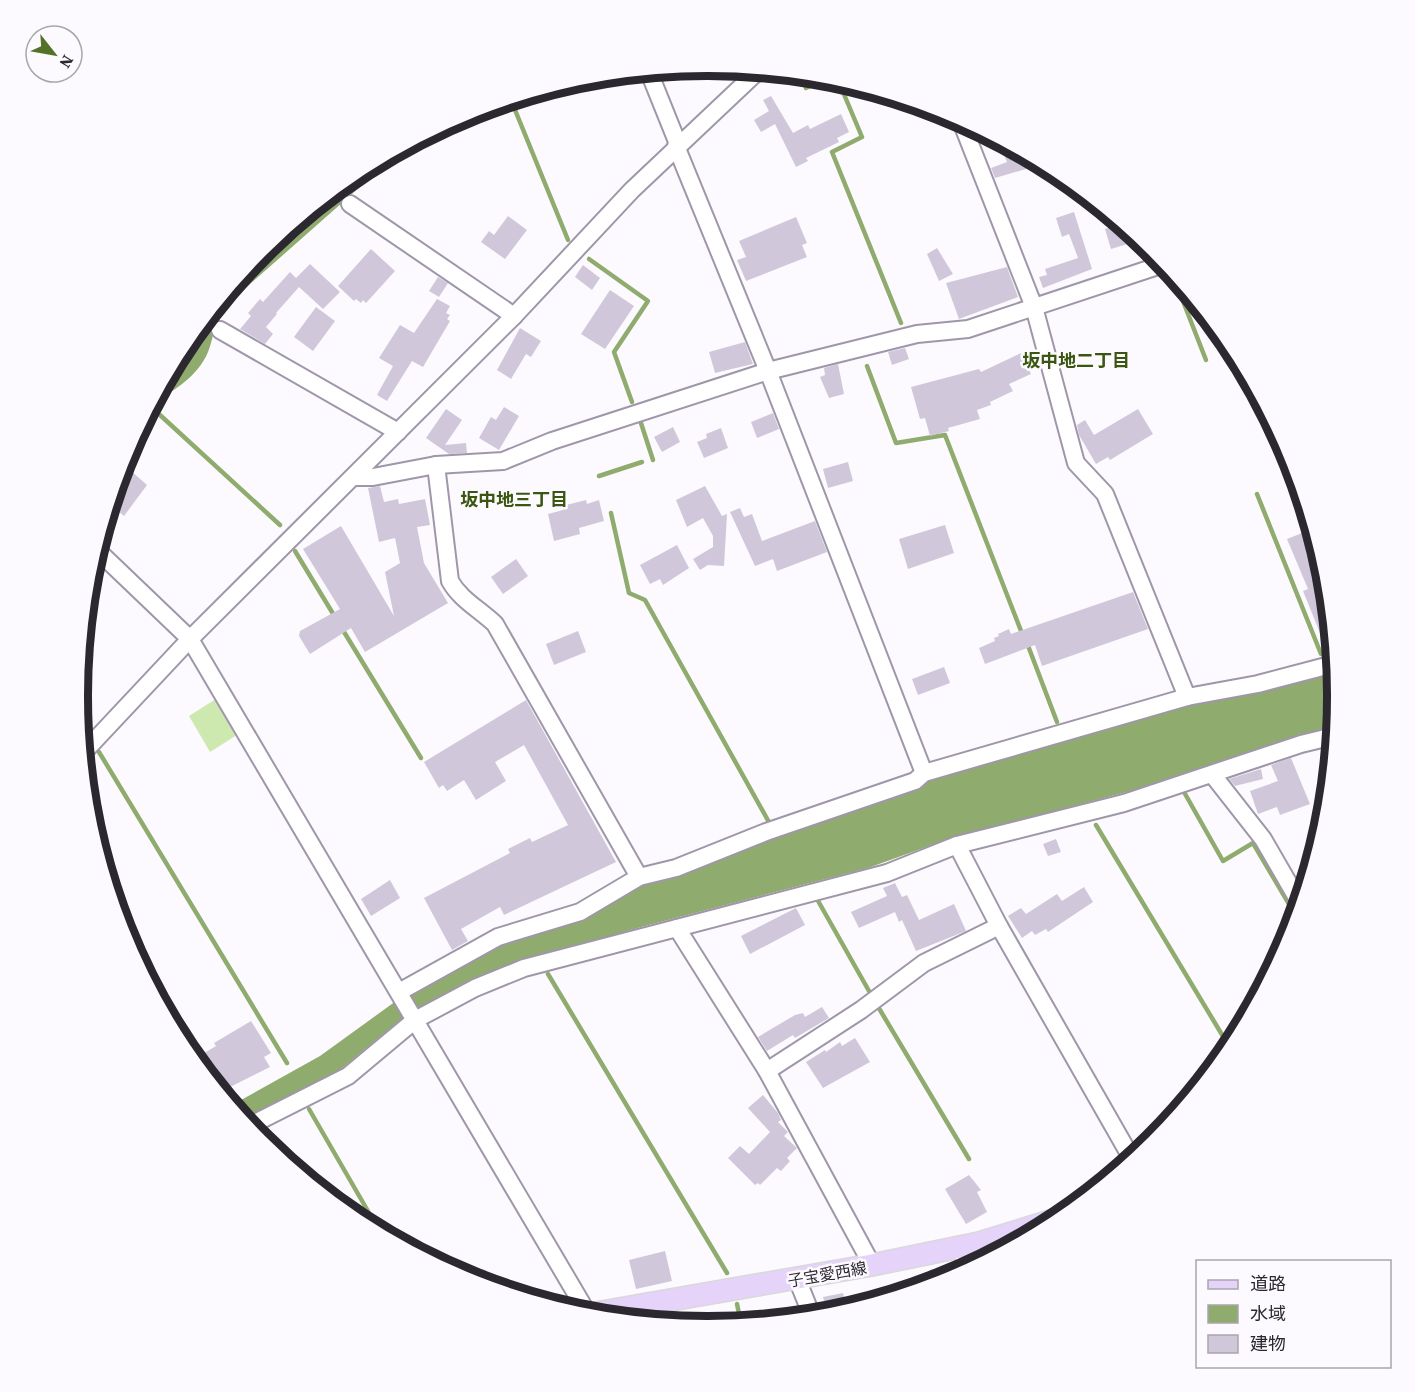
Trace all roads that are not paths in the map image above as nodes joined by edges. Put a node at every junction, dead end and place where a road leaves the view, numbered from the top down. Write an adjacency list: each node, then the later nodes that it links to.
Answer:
1 (750, 78): 4 (street)
2 (652, 80): 4 (street)
3 (966, 133): 7 (street)
4 (677, 145): 8 (street); 10 (street)
5 (350, 204): 8 (street)
6 (1154, 267): 7 (street)
7 (1034, 307): 10 (street); 17 (street)
8 (514, 316): 11 (street)
9 (220, 330): 11 (street)
10 (768, 371): 12 (street); 20 (street)
11 (398, 432): 13 (street)
12 (436, 465): 13 (street); 23 (street)
13 (355, 477): 15 (street)
14 (104, 557): 15 (street)
15 (190, 639): 19 (street); 27 (street)
16 (1326, 666): 17 (street)
17 (1187, 697): 20 (street)
18 (1326, 738): 21 (street)
19 (90, 746)
20 (924, 773): 23 (street)
21 (1212, 774): 22 (street); 24 (street)
22 (957, 845): 25 (street); 26 (street)
23 (639, 877): 27 (street)
24 (1294, 893)
25 (999, 926): 29 (street); 31 (street)
26 (677, 928): 28 (street); 29 (street)
27 (399, 992): 28 (street)
28 (413, 1018): 30 (street); 37 (street)
29 (767, 1071): 35 (street)
30 (258, 1122)
31 (1128, 1151)
32 (1025, 1228): 33 (main road, 子宝愛西線)
33 (958, 1247): 34 (street); 35 (main road, 子宝愛西線)
34 (965, 1259)
35 (872, 1265): 36 (main road, 子宝愛西線)
36 (797, 1279): 38 (street); 39 (main road, 子宝愛西線)
37 (582, 1303)
38 (808, 1307)
39 (619, 1309)

